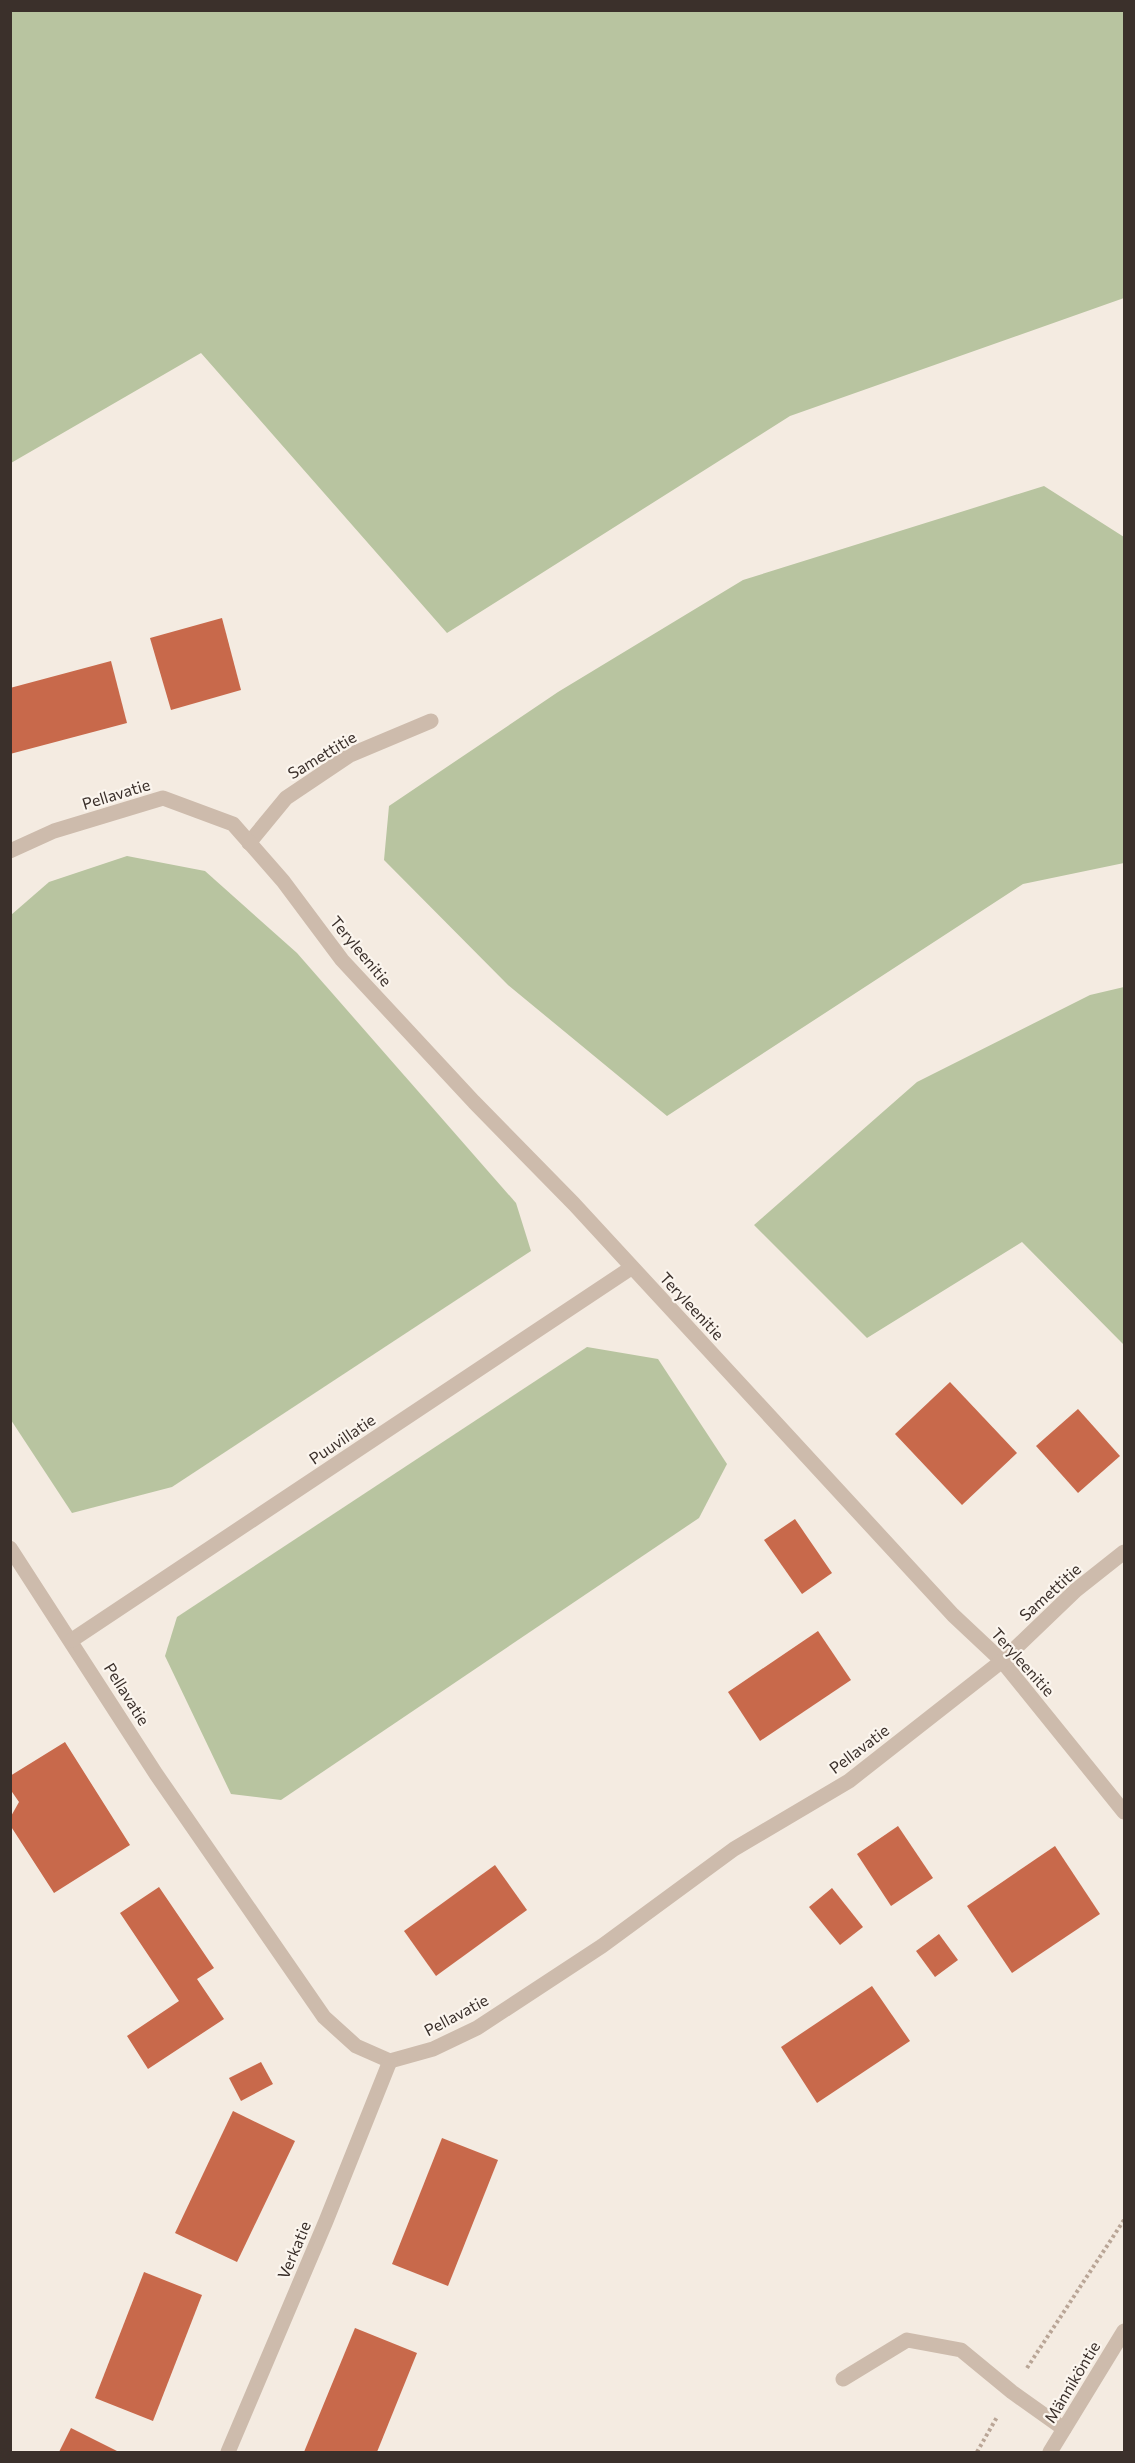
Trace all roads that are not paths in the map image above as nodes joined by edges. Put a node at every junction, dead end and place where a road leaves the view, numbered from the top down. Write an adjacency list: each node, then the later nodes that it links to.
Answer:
1 (431, 721): 3 (street, Samettitie)
2 (233, 824): 3 (street, Teryleenitie); 4 (street, Pellavatie)
3 (249, 843): 5 (street, Teryleenitie)
4 (10, 851)
5 (631, 1268): 8 (street, Puuvillatie); 9 (street, Teryleenitie)
6 (10, 1548): 8 (street, Pellavatie)
7 (1125, 1552): 9 (street, Samettitie)
8 (72, 1640): 11 (street, Pellavatie)
9 (1002, 1661): 10 (street, Teryleenitie); 11 (street, Pellavatie)
10 (1125, 1812)
11 (390, 2061): 15 (street, Verkatie)
12 (1125, 2331): 14 (street, Männiköntie)
13 (843, 2379): 14 (street)
14 (1064, 2429): 16 (street, Männiköntie)
15 (228, 2452)
16 (1050, 2452)

